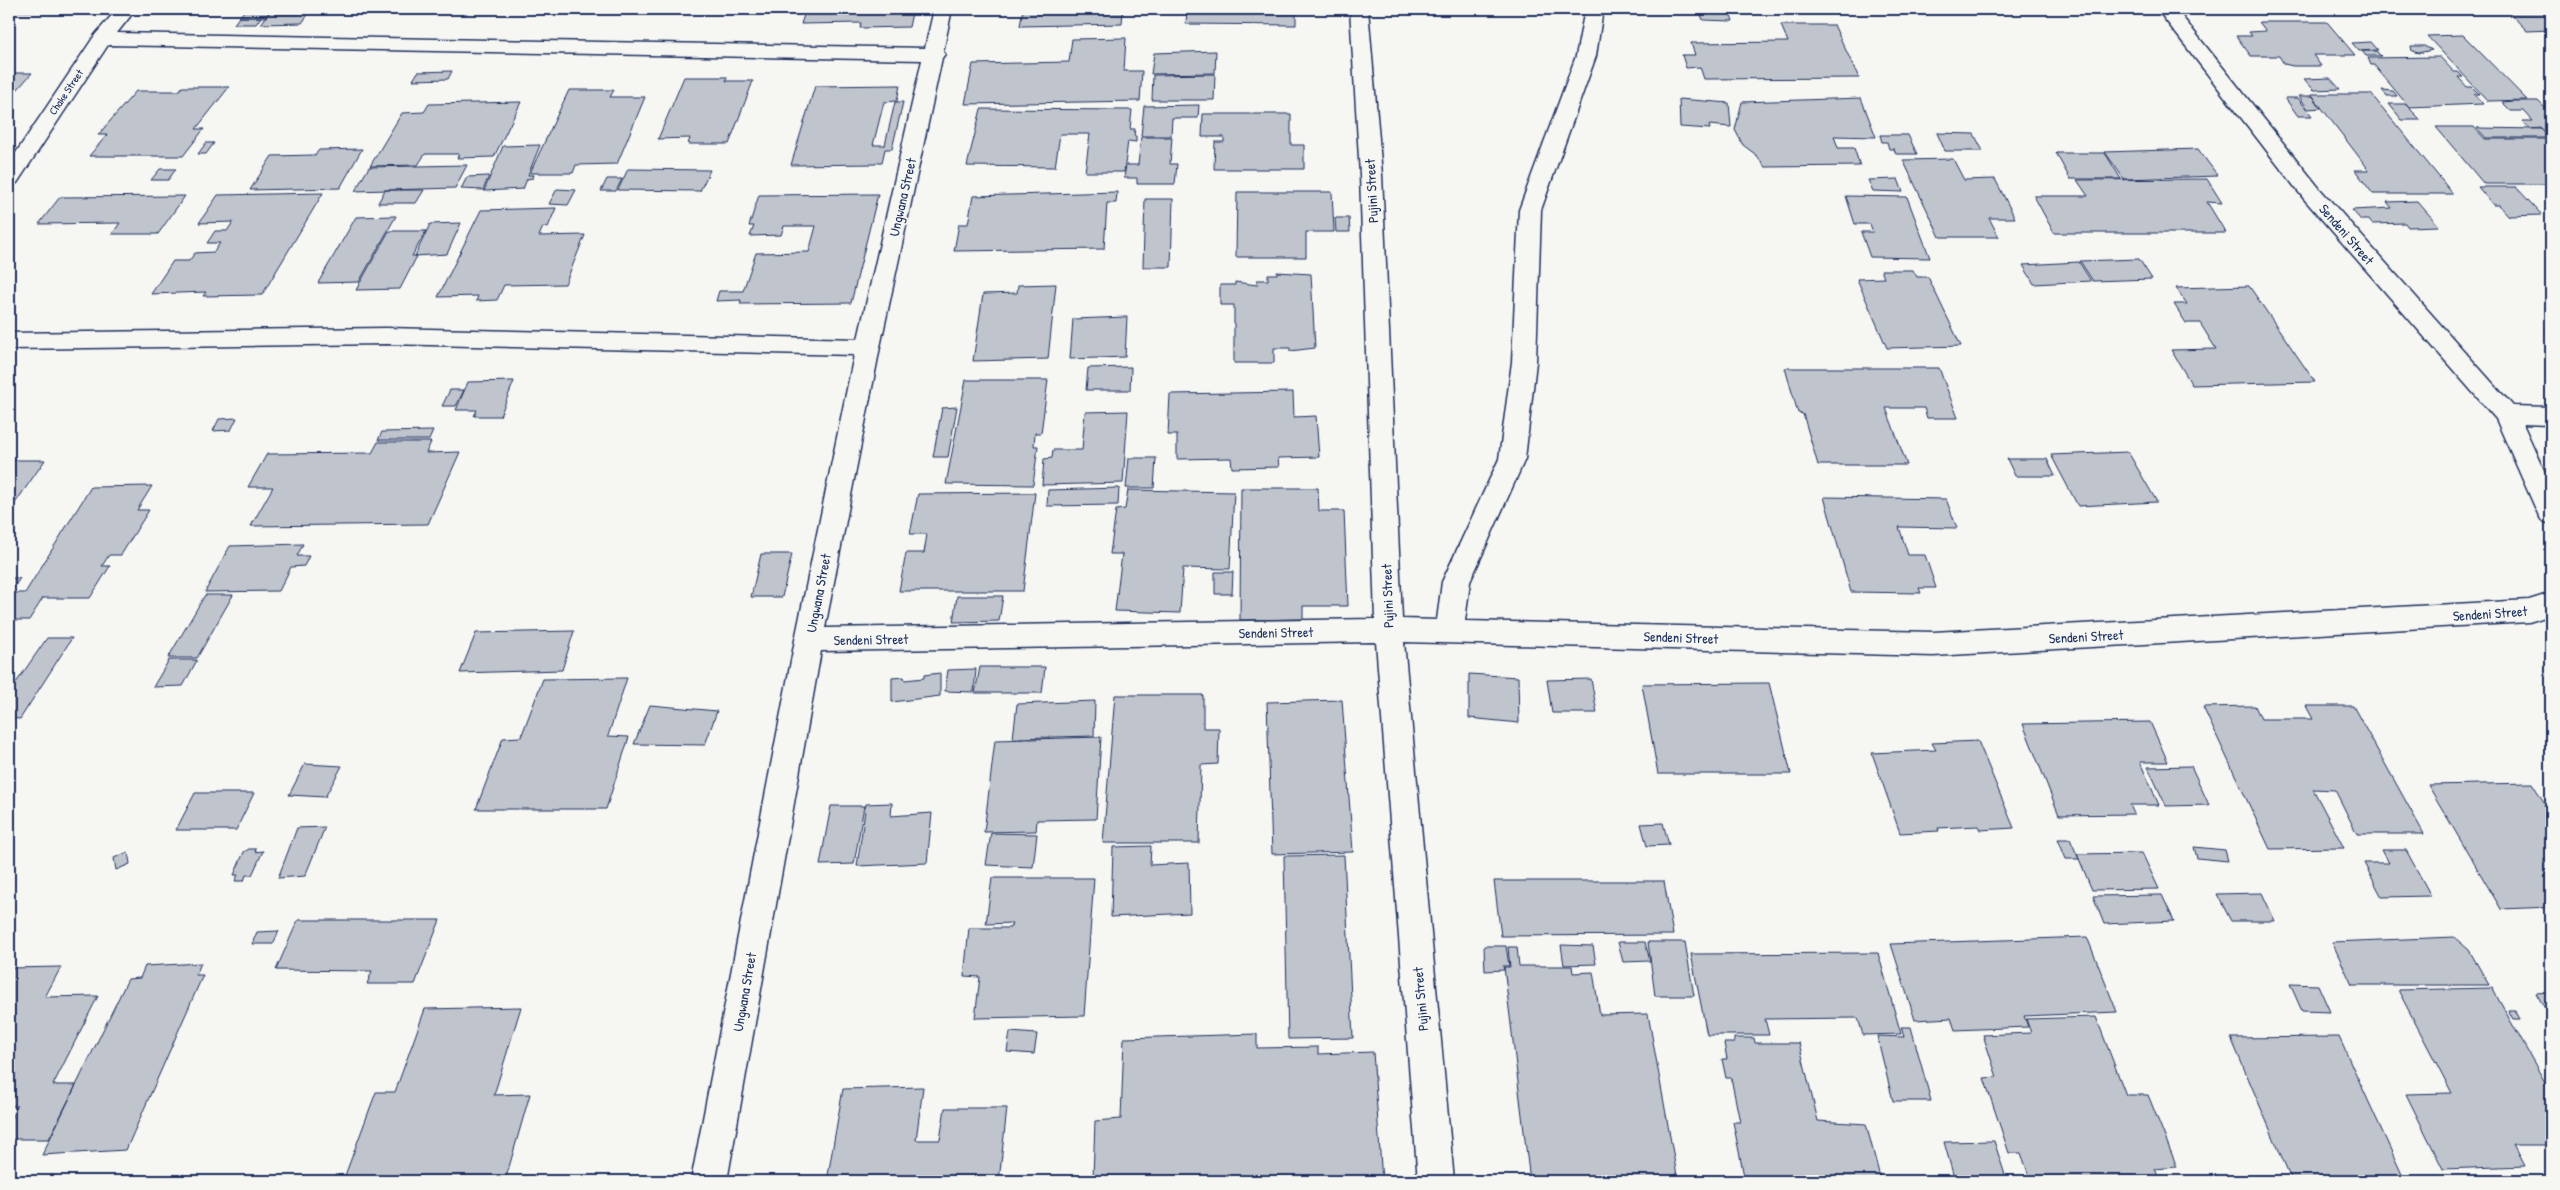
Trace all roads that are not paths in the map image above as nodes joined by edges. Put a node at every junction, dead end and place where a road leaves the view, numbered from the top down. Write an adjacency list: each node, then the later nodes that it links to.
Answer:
1 (127, 9): 6 (street, Chake Street)
2 (943, 9): 7 (street, Ungwana Street)
3 (1359, 9): 15 (street, Pujini Street)
4 (1594, 9): 16 (street)
5 (2166, 9): 11 (street, Sendeni Street)
6 (102, 39): 7 (street); 8 (street, Chake Street)
7 (935, 54): 10 (street, Ungwana Street)
8 (9, 178)
9 (9, 341): 10 (street)
10 (868, 347): 17 (street, Ungwana Street)
11 (2506, 415): 12 (street); 13 (street, Sendeni Street)
12 (2551, 416)
13 (2551, 514)
14 (2551, 604): 16 (street, Sendeni Street)
15 (1388, 630): 16 (street, Sendeni Street); 17 (street, Sendeni Street); 19 (street, Pujini Street)
16 (1450, 631)
17 (809, 640): 18 (street, Ungwana Street)
18 (709, 1181)
19 (1436, 1181)

